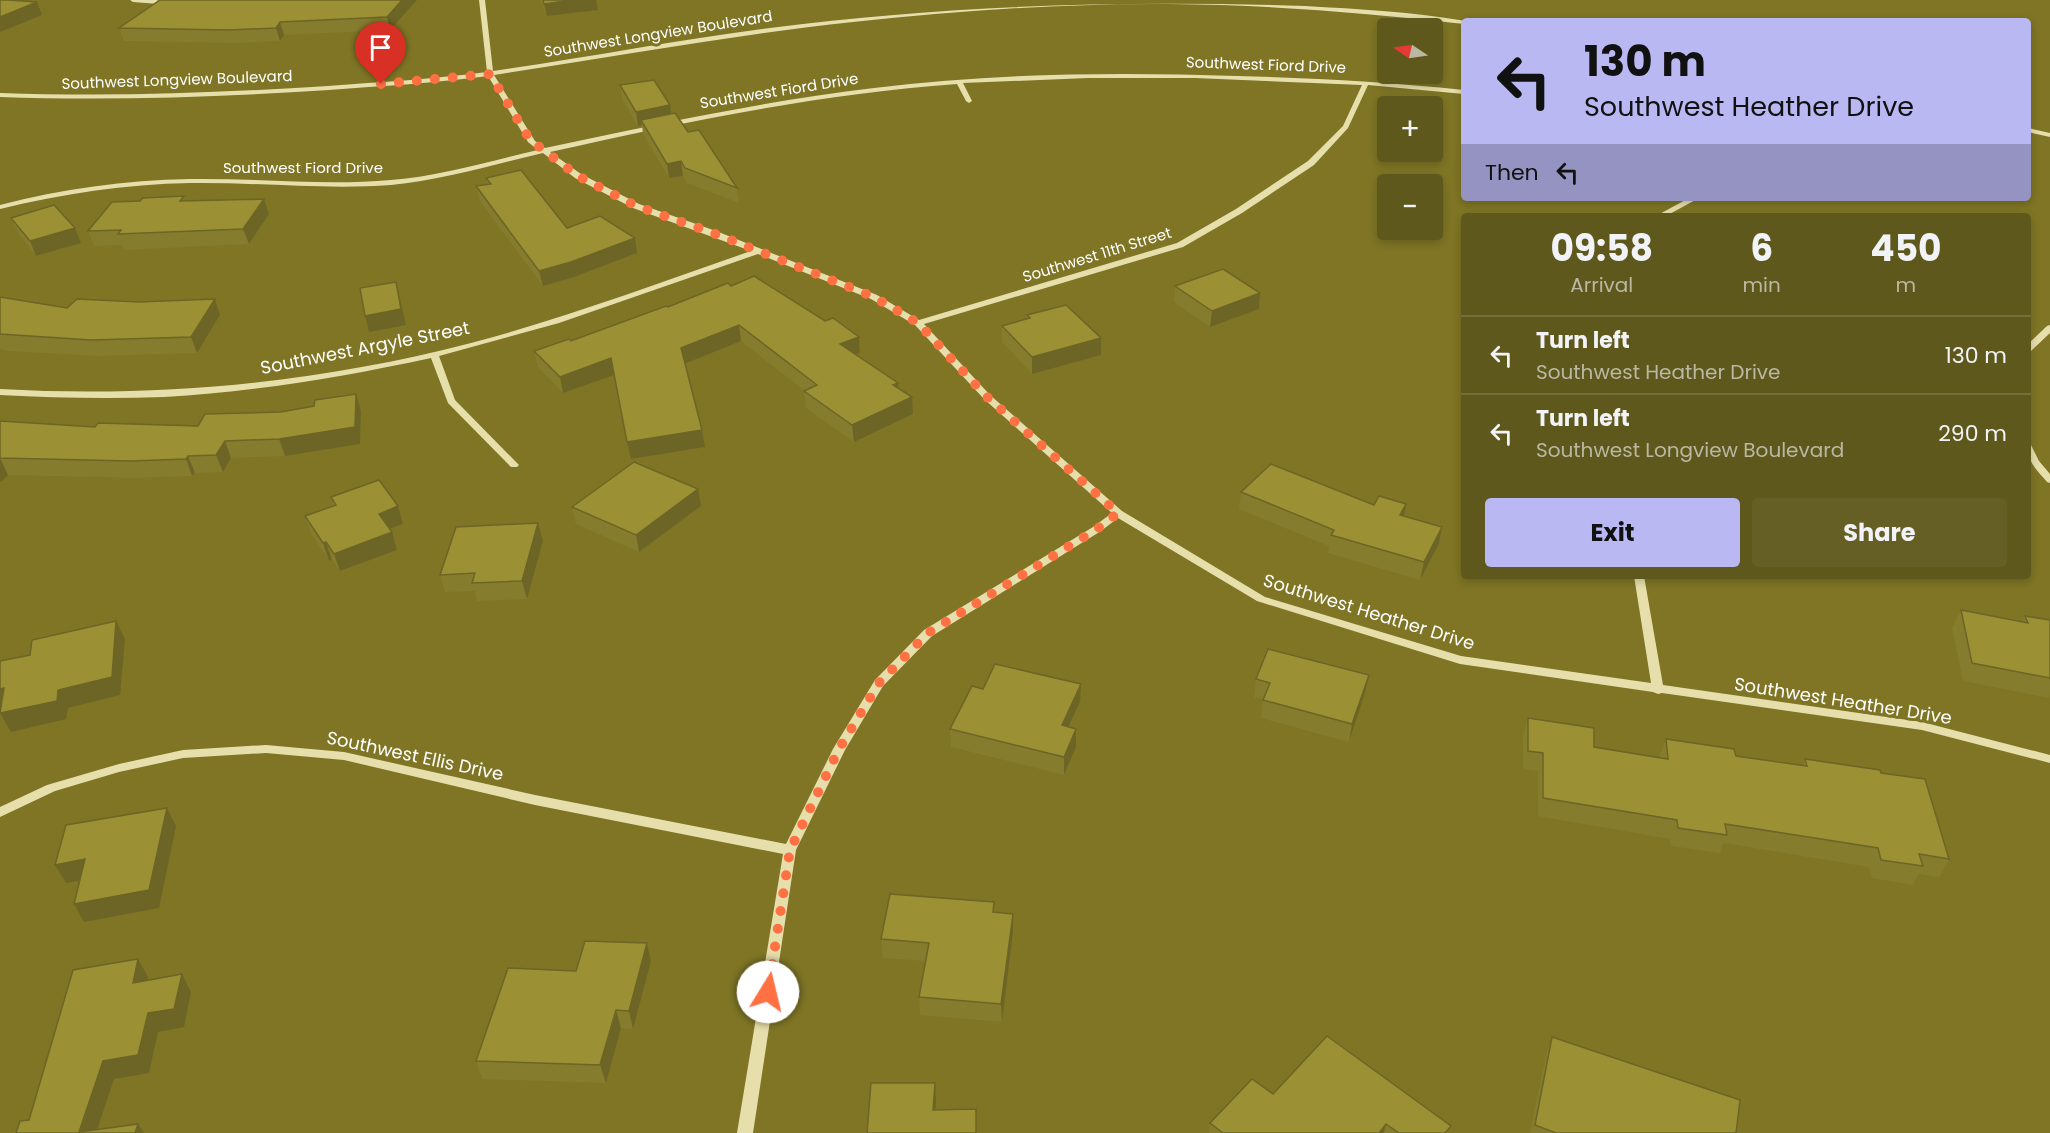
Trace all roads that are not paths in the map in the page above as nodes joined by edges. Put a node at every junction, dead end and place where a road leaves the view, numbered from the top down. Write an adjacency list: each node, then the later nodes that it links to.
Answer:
1 (133, 0): 4 (street)
2 (482, 0): 6 (street, Southwest Heather Drive)
3 (1032, 3): 5 (street, Southwest Longview Boulevard); 6 (street, Southwest Longview Boulevard)
4 (183, 4)
5 (1461, 22)
6 (490, 74): 10 (street, Southwest Longview Boulevard); 14 (street, Southwest Heather Drive)
7 (959, 81): 8 (street, Southwest Fiord Drive); 11 (street); 14 (street, Southwest Fiord Drive)
8 (1366, 83): 9 (street, Southwest Fiord Drive); 19 (street, Southwest 11th Street)
9 (1461, 92)
10 (0, 94)
11 (969, 101)
12 (2031, 131): 13 (street)
13 (2050, 135)
14 (545, 151): 16 (street, Southwest Fiord Drive); 18 (street, Southwest Heather Drive)
15 (1689, 201): 17 (street)
16 (0, 207)
17 (1666, 213)
18 (758, 251): 19 (street, Southwest Heather Drive); 22 (street, Southwest Argyle Street)
19 (918, 323): 27 (street, Southwest Heather Drive)
20 (2050, 328): 21 (street)
21 (2031, 346)
22 (434, 355): 23 (street, Southwest Argyle Street); 25 (street)
23 (0, 392)
24 (2031, 453): 26 (street)
25 (514, 465)
26 (2050, 480)
27 (1118, 513): 29 (street, Southwest Heather Drive); 32 (street)
28 (1640, 579): 29 (street)
29 (1658, 690): 30 (street, Southwest Heather Drive)
30 (2050, 759)
31 (0, 812): 32 (street, Southwest Ellis Drive)
32 (790, 850): 33 (street)
33 (745, 1133)

